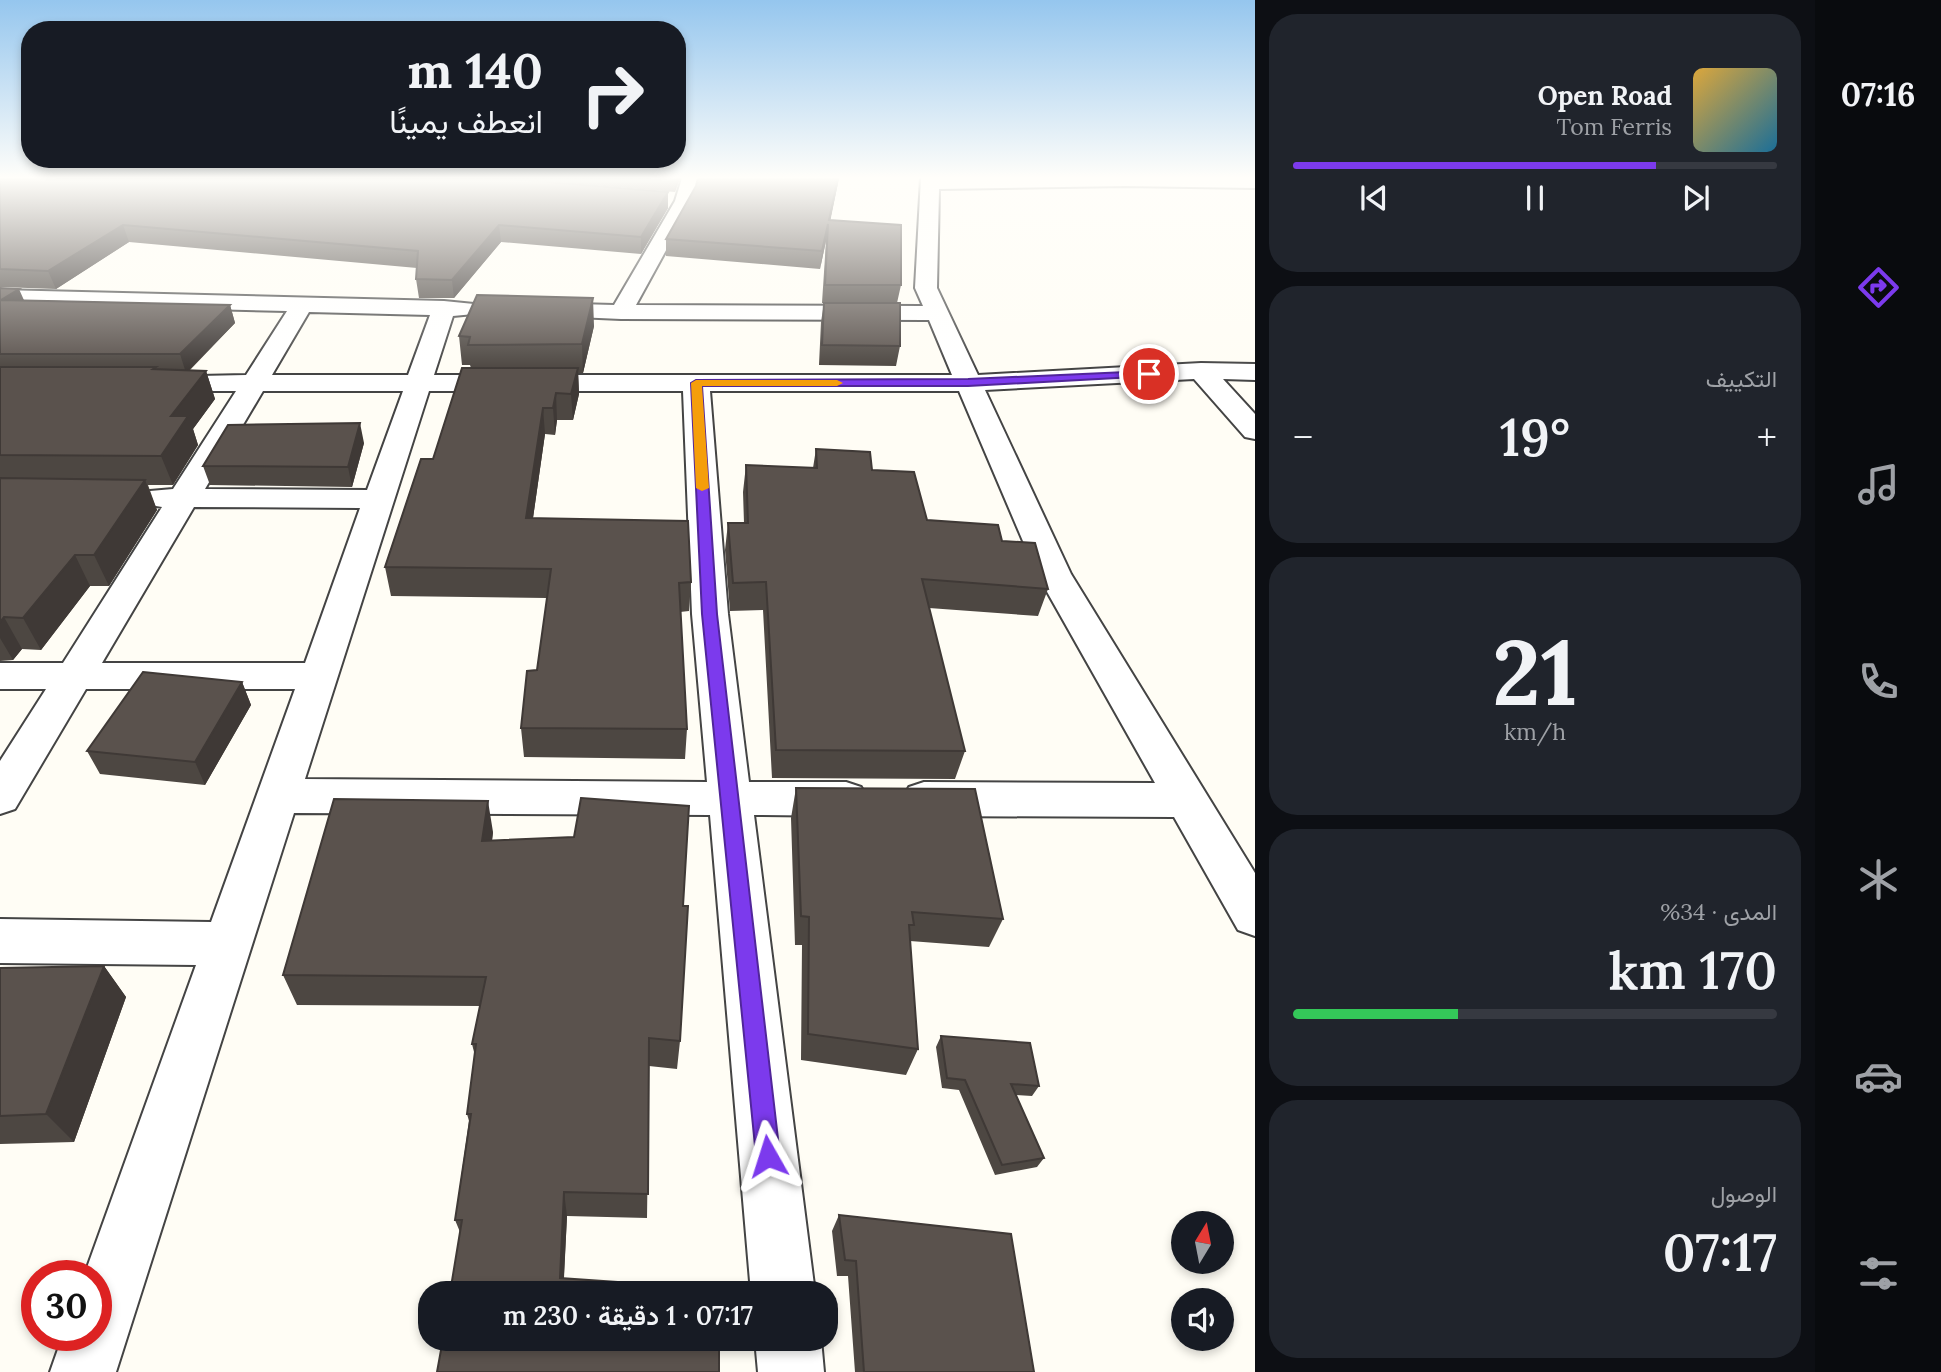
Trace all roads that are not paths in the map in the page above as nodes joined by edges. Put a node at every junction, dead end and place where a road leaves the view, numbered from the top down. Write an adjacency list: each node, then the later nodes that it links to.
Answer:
1 (656, 242): 6 (street)
2 (928, 242): 7 (street)
3 (0, 298): 4 (street)
4 (302, 305): 10 (street); 11 (street)
5 (512, 310): 6 (street)
6 (621, 312): 7 (street)
7 (937, 313): 13 (street)
8 (1201, 371): 9 (street); 13 (street); 15 (street)
9 (1255, 372)
10 (419, 381): 11 (street); 12 (street); 18 (street)
11 (252, 383): 14 (street); 17 (street)
12 (696, 383): 13 (street); 24 (street)
13 (968, 383): 25 (street)
14 (140, 384)
15 (1255, 432)
16 (130, 497): 17 (street)
17 (182, 498): 18 (street); 20 (street)
18 (379, 499): 21 (street)
19 (0, 676): 20 (street)
20 (74, 676): 21 (street); 23 (street)
21 (319, 676): 22 (street)
22 (279, 796): 24 (street); 28 (street)
23 (0, 797)
24 (729, 799): 25 (street); 29 (street)
25 (1188, 800): 26 (street)
26 (1255, 915)
27 (0, 941): 28 (street)
28 (228, 944): 30 (street)
29 (782, 1281)
30 (112, 1287)
31 (90, 1351): 33 (street)
32 (789, 1351): 34 (street)
33 (83, 1372)
34 (791, 1372)

